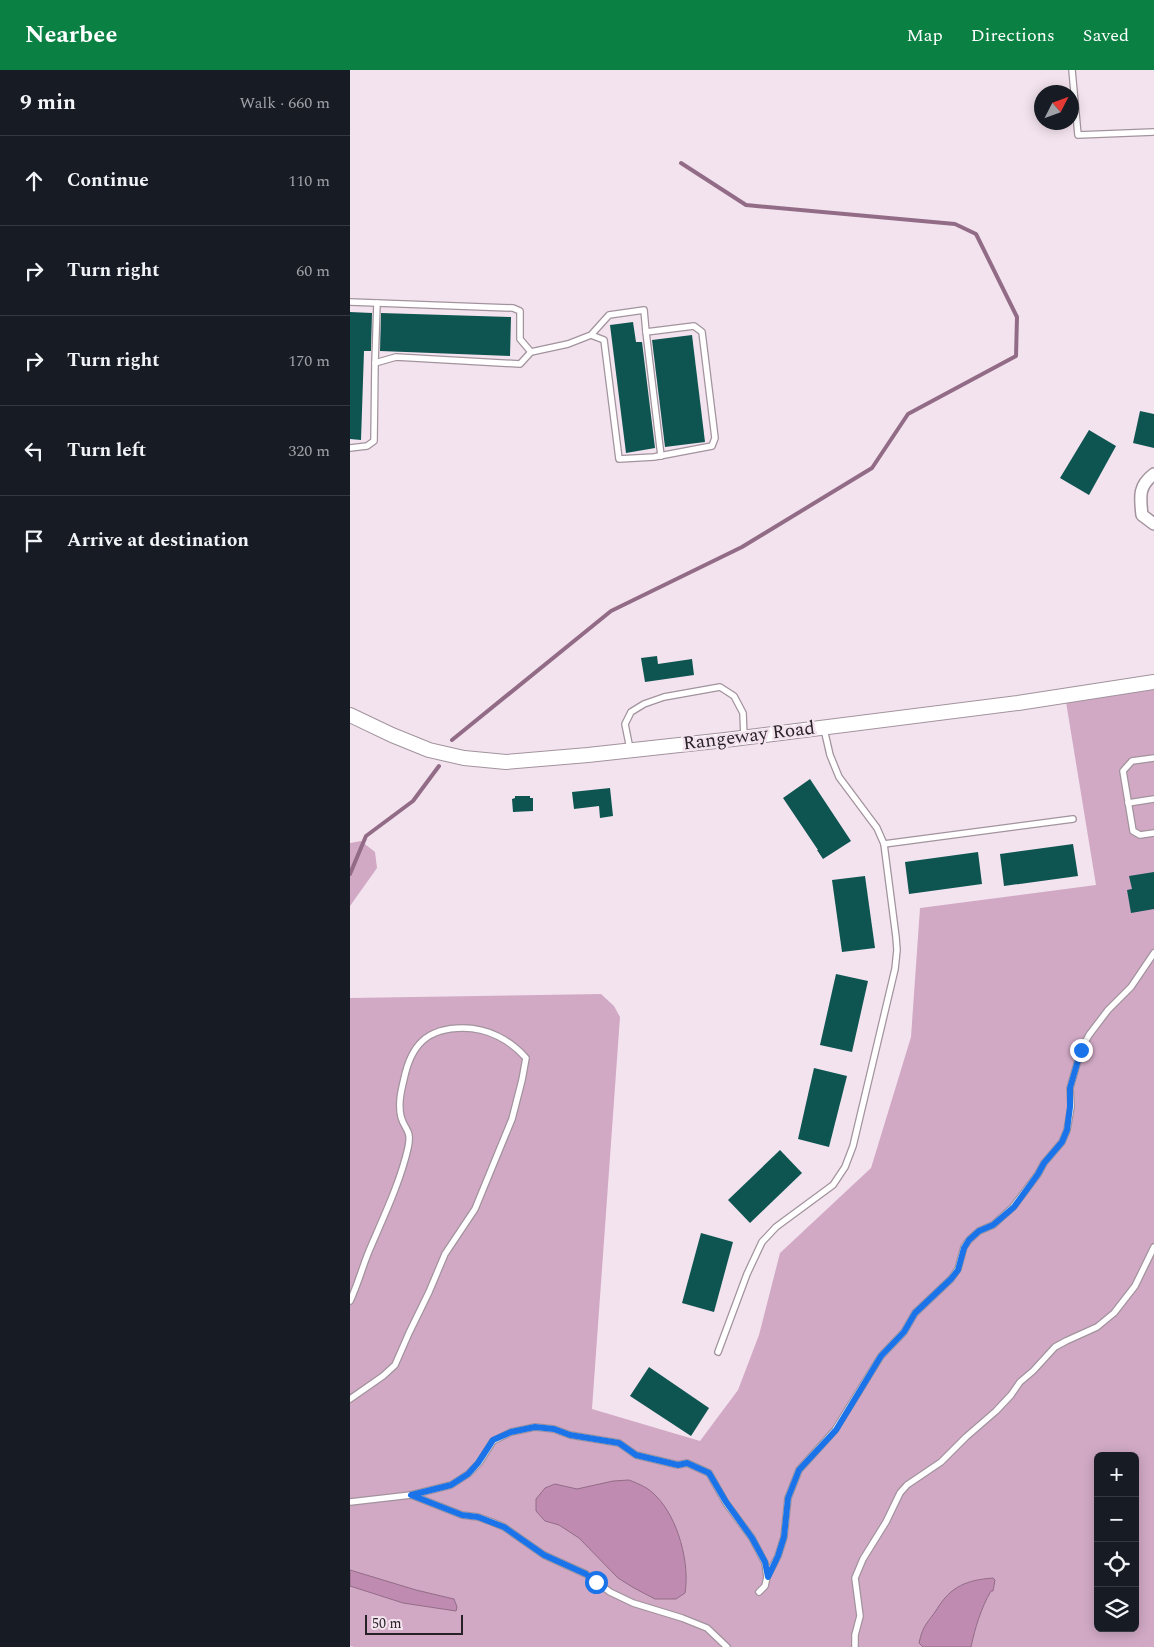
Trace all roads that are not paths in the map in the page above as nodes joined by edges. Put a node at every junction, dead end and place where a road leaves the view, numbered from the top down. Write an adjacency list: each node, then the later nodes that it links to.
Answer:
1 (1072, 70): 2 (lane)
2 (1154, 132)
3 (350, 302): 4 (lane)
4 (377, 303): 7 (lane); 8 (lane)
5 (646, 332): 6 (lane); 10 (lane); 10 (lane)
6 (591, 334): 7 (lane); 10 (lane)
7 (531, 352): 8 (lane)
8 (375, 363): 9 (lane)
9 (350, 448)
10 (661, 456)
11 (1154, 474): 12 (street)
12 (1154, 524)
13 (1154, 682): 15 (street, Rangeway Road)
14 (350, 715): 17 (street, Rangeway Road)
15 (823, 727): 16 (street, Rangeway Road); 23 (lane)
16 (744, 737): 17 (street, Rangeway Road); 17 (lane)
17 (630, 750)
18 (1154, 758): 20 (lane)
19 (1154, 799): 20 (lane)
20 (1128, 803): 22 (lane)
21 (1072, 819): 23 (lane)
22 (1154, 833)
23 (884, 844): 27 (lane)
24 (1154, 954): 31 (lane)
25 (1154, 1248): 34 (lane)
26 (350, 1301): 28 (lane)
27 (718, 1352)
28 (350, 1399)
29 (411, 1495): 30 (lane); 31 (lane); 33 (lane)
30 (350, 1502)
31 (768, 1577): 32 (lane)
32 (759, 1592)
33 (727, 1647)
34 (855, 1647)

